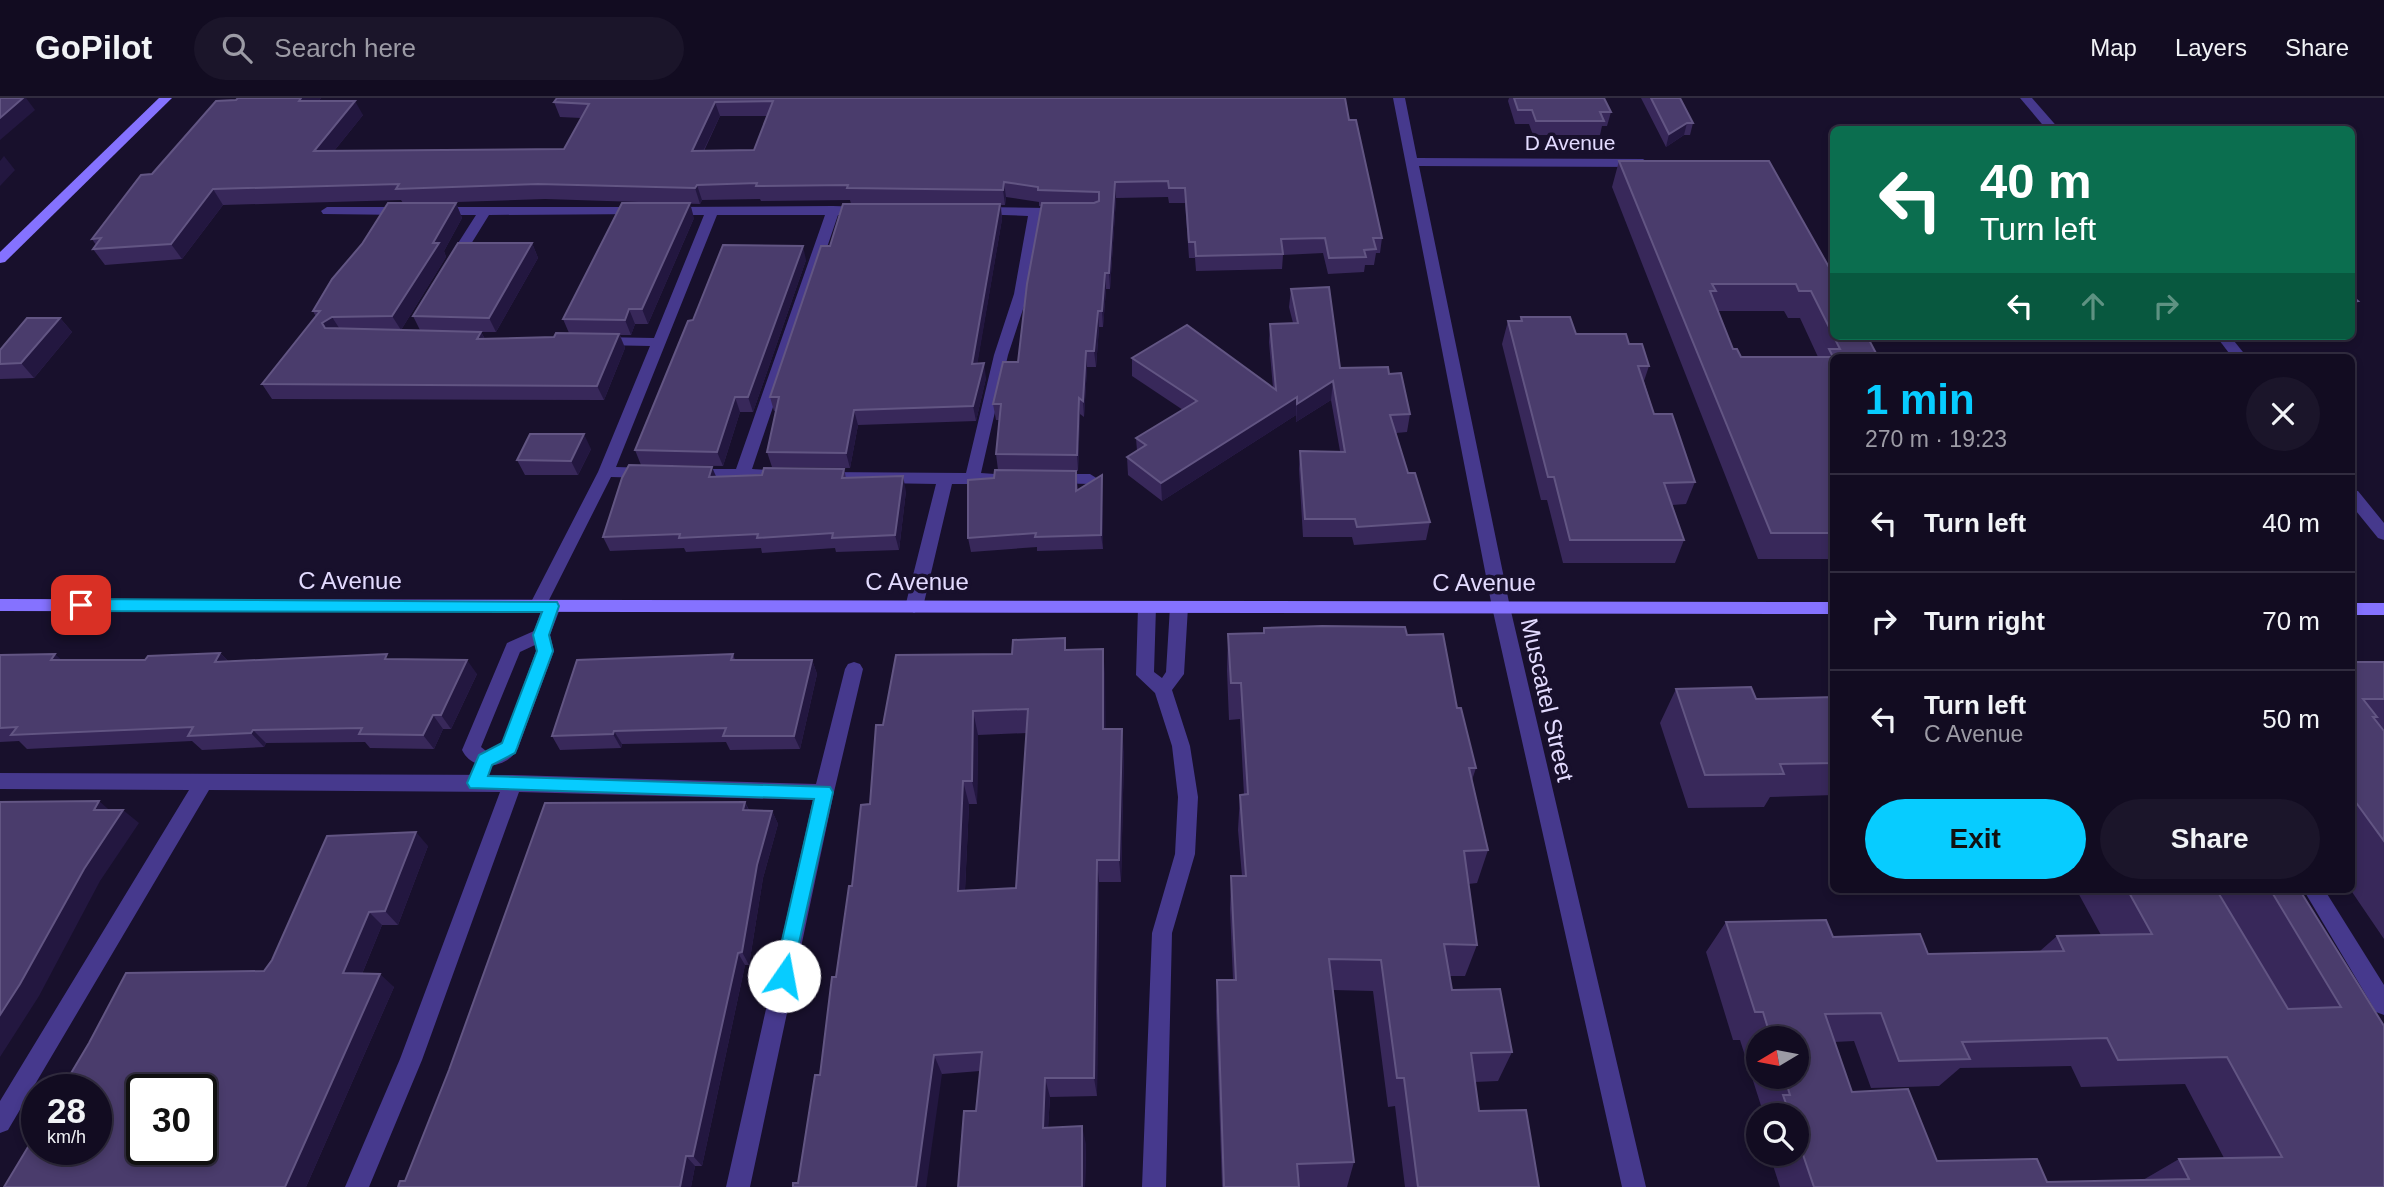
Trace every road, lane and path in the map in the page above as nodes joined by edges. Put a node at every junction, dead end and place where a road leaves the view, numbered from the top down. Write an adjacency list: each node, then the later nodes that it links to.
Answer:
1 (166, 98): 15 (street)
2 (1399, 98): 5 (street, Muscatel Street)
3 (2026, 98): 4 (street)
4 (2050, 126)
5 (1413, 162): 6 (street, D Avenue); 35 (street, Muscatel Street)
6 (1654, 163)
7 (833, 210): 9 (street); 10 (street); 22 (street)
8 (327, 211): 12 (street)
9 (712, 211): 12 (street); 19 (street)
10 (873, 211)
11 (968, 211): 13 (street)
12 (484, 212): 16 (street)
13 (1035, 212): 14 (street); 24 (street)
14 (1059, 212)
15 (0, 259)
16 (442, 280)
17 (2226, 340): 20 (street)
18 (579, 341): 19 (street)
19 (659, 342): 21 (street)
20 (2238, 354)
21 (606, 472): 22 (street); 31 (street)
22 (742, 475): 23 (street)
23 (945, 479): 24 (street); 32 (street)
24 (972, 479): 25 (street)
25 (1012, 479)
26 (1038, 479): 27 (street)
27 (1090, 479)
28 (2355, 499): 29 (street)
29 (2384, 534)
30 (0, 605): 31 (street, C Avenue)
31 (545, 606): 32 (street, C Avenue); 39 (street)
32 (914, 607): 33 (street, C Avenue)
33 (1147, 607): 34 (street, C Avenue); 41 (street)
34 (1179, 607): 35 (street, C Avenue); 41 (street)
35 (1501, 607): 36 (street, C Avenue); 54 (street, Muscatel Street)
36 (1830, 608)
37 (2355, 609): 38 (street)
38 (2383, 611)
39 (541, 635): 42 (street); 42 (street)
40 (854, 669): 47 (street)
41 (1163, 689): 53 (street)
42 (485, 760): 45 (street)
43 (205, 780): 44 (street); 45 (street); 50 (street)
44 (0, 781)
45 (476, 783): 46 (street)
46 (513, 783): 47 (street); 51 (street)
47 (824, 792): 52 (street)
48 (2314, 893): 49 (street)
49 (2384, 1005)
50 (0, 1122)
51 (357, 1187)
52 (738, 1187)
53 (1154, 1187)
54 (1634, 1187)

